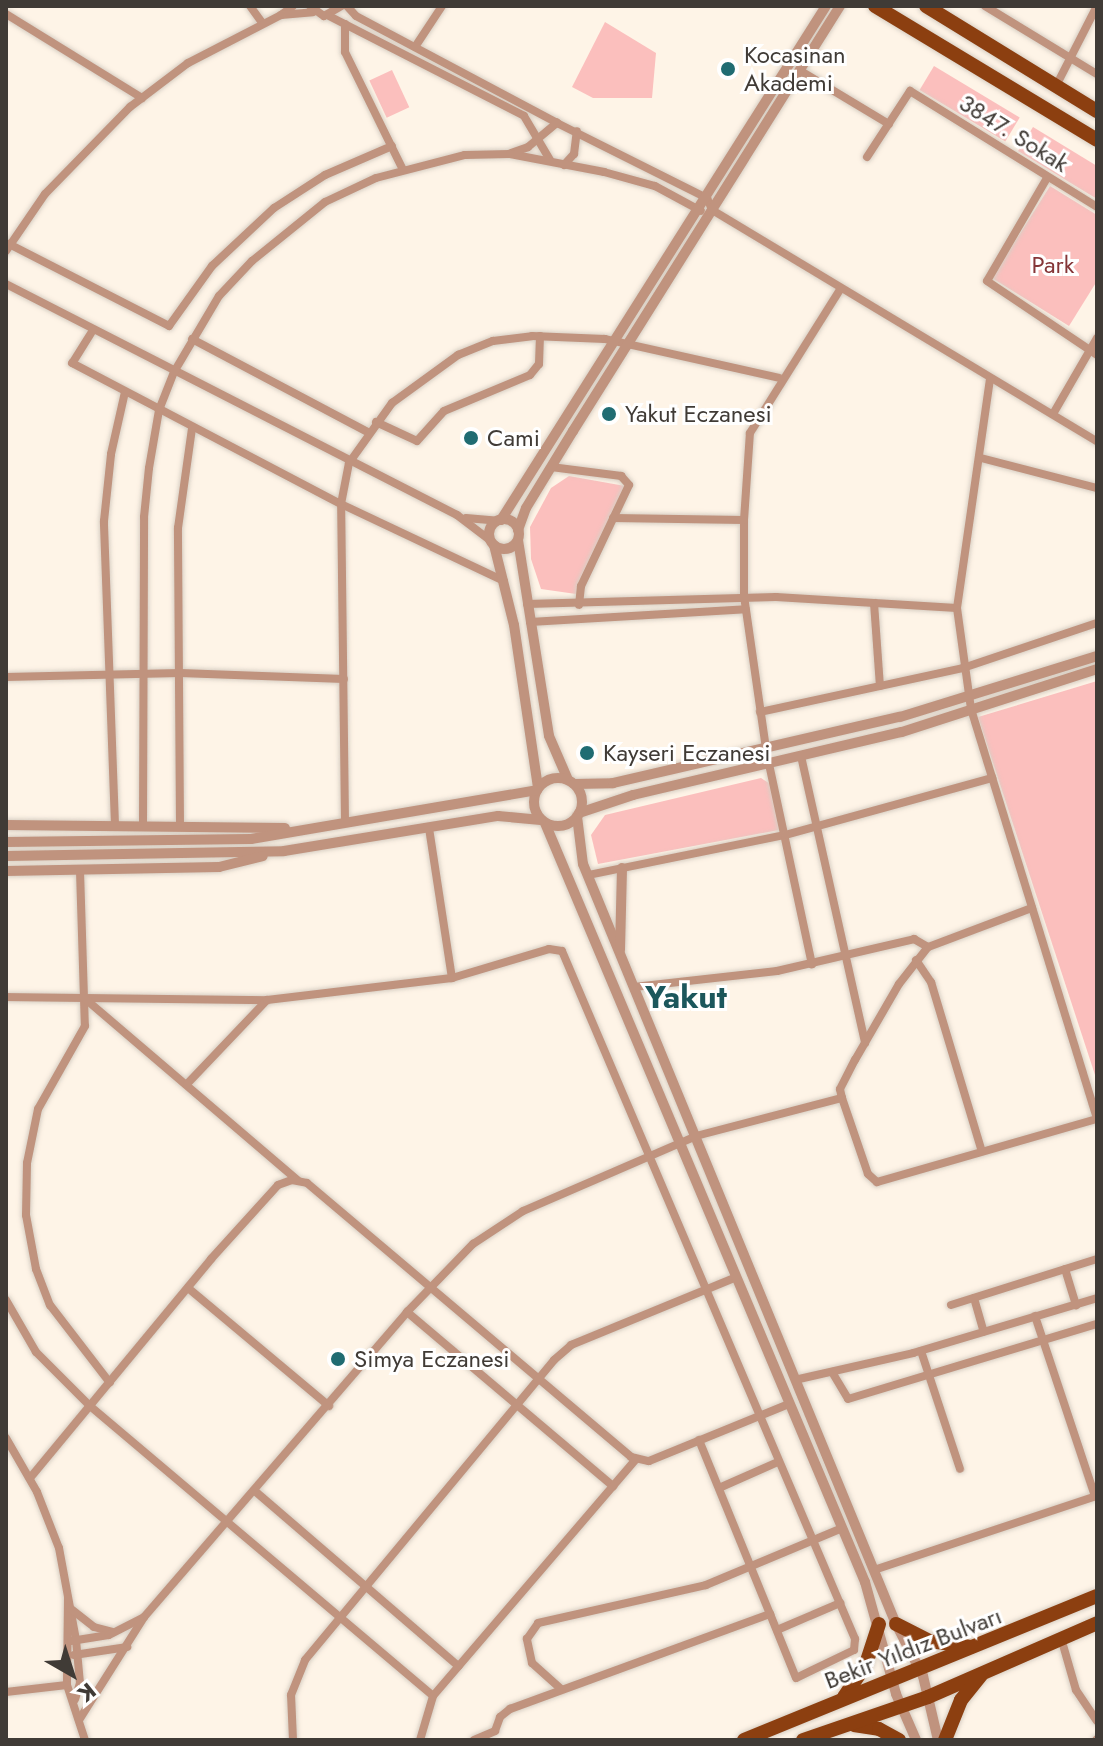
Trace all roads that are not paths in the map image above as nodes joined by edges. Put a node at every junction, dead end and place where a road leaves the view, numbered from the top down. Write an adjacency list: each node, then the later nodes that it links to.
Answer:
1 (250, 6): 15 (street)
2 (293, 6): 13 (street)
3 (344, 6): 14 (street); 17 (street)
4 (442, 6): 17 (street)
5 (826, 6): 36 (street)
6 (840, 6): 19 (street)
7 (875, 6): 28 (main road)
8 (926, 6): 21 (main road)
9 (985, 6): 18 (street)
10 (1097, 6): 18 (street)
11 (312, 9): 13 (street); 14 (street)
12 (6, 14): 22 (street)
13 (281, 15): 15 (street)
14 (329, 16): 16 (street)
15 (261, 21): 22 (street)
16 (345, 24): 27 (street); 29 (street)
17 (415, 47): 24 (street)
18 (1070, 58): 20 (street); 21 (street)
19 (799, 70): 25 (street); 38 (street)
20 (1097, 74)
21 (1056, 86): 23 (main road)
22 (142, 98): 40 (street)
23 (1097, 111)
24 (557, 123): 26 (street); 27 (street)
25 (889, 124): 31 (street); 35 (street, 3847. Sokak)
26 (577, 131): 33 (street); 36 (street)
27 (538, 140): 30 (street); 32 (street)
28 (1097, 140)
29 (392, 146): 34 (street); 40 (street)
30 (510, 154): 32 (street); 34 (street)
31 (867, 157)
32 (552, 163): 33 (street)
33 (564, 165): 39 (street)
34 (403, 170): 46 (street)
35 (1047, 178): 37 (street, 3847. Sokak); 48 (street)
36 (707, 198): 38 (street); 39 (street)
37 (1097, 207)
38 (712, 210): 39 (street); 42 (street); 47 (street)
39 (699, 211): 47 (street)
40 (8, 247)
41 (6, 284): 43 (street)
42 (841, 288): 50 (street); 51 (street)
43 (93, 330): 49 (street); 52 (street)
44 (540, 336): 47 (street); 55 (street); 55 (street)
45 (1097, 338): 48 (street)
46 (192, 339): 49 (street); 57 (street)
47 (623, 343): 50 (street); 61 (street); 66 (street)
48 (1094, 353): 54 (street)
49 (174, 372): 53 (street); 60 (street)
50 (779, 378): 67 (street)
51 (990, 379): 54 (street); 59 (street)
52 (125, 392): 53 (street); 84 (street)
53 (159, 410): 56 (street); 83 (street)
54 (1053, 414): 58 (street)
55 (376, 422): 57 (street)
56 (192, 428): 63 (street); 82 (street)
57 (368, 432): 60 (street)
58 (1097, 441)
59 (981, 458): 62 (street); 75 (street)
60 (349, 463): 63 (street); 64 (street)
61 (551, 467): 65 (street); 68 (street)
62 (1097, 488)
63 (341, 504): 70 (street); 86 (street)
64 (457, 515): 66 (street); 69 (street)
65 (613, 518): 67 (street); 74 (street)
66 (499, 520): 68 (street); 69 (street)
67 (744, 520): 71 (street)
68 (518, 535): 69 (street); 73 (street)
69 (492, 543): 70 (street)
70 (504, 581): 95 (street)
71 (744, 596): 72 (street); 74 (street); 76 (street)
72 (874, 603): 75 (street); 87 (street)
73 (527, 604): 74 (street); 77 (street)
74 (579, 605)
75 (957, 608): 80 (street)
76 (746, 609): 77 (street); 89 (street)
77 (530, 622): 94 (street)
78 (1097, 623): 80 (street)
79 (1097, 656): 88 (street)
80 (963, 668): 87 (street); 88 (street)
81 (1097, 669): 88 (street)
82 (180, 673): 83 (street); 86 (street); 102 (street)
83 (144, 674): 84 (street); 101 (street)
84 (109, 675): 85 (street); 100 (street)
85 (6, 677)
86 (344, 679): 97 (street)
87 (880, 686): 89 (street)
88 (970, 704): 90 (street); 91 (street); 93 (street)
89 (760, 712): 90 (street)
90 (766, 748): 94 (street)
91 (801, 756): 92 (street); 103 (street)
92 (769, 764): 96 (street); 106 (street)
93 (992, 778): 103 (street); 114 (street)
94 (571, 782): 95 (street); 96 (street)
95 (537, 788): 97 (street); 98 (street)
96 (578, 815): 98 (street); 113 (street)
97 (345, 821): 104 (street)
98 (543, 821): 105 (street); 130 (street)
99 (6, 825): 100 (street)
100 (115, 825): 101 (street)
101 (143, 826): 102 (street)
102 (180, 826): 104 (street)
103 (816, 826): 106 (street); 117 (street)
104 (307, 828): 107 (street)
105 (429, 828): 108 (street); 120 (street)
106 (785, 835): 110 (street); 119 (street)
107 (6, 842)
108 (284, 851): 109 (street); 112 (street)
109 (6, 856)
110 (622, 868): 113 (street); 116 (street)
111 (6, 871): 112 (street)
112 (80, 871): 123 (street)
113 (588, 875): 116 (street)
114 (1032, 908): 115 (street); 128 (street)
115 (928, 947): 117 (street); 118 (street)
116 (620, 952): 121 (street)
117 (844, 958): 119 (street); 125 (street)
118 (916, 960): 125 (street); 131 (street)
119 (812, 964): 121 (street)
120 (452, 978): 124 (street); 132 (street)
121 (634, 987): 129 (street)
122 (6, 997): 123 (street)
123 (83, 997): 124 (street); 126 (street); 155 (street)
124 (267, 1000): 126 (street)
125 (865, 1043): 127 (street)
126 (187, 1084): 133 (street)
127 (842, 1098): 129 (street); 131 (street)
128 (1097, 1118): 131 (street)
129 (696, 1136): 130 (street); 154 (street)
130 (681, 1143): 132 (street); 136 (street)
131 (981, 1149)
132 (649, 1156): 137 (street); 139 (street)
133 (297, 1180): 137 (street); 138 (street)
134 (1097, 1259): 135 (street)
135 (1065, 1269): 140 (street); 144 (street)
136 (737, 1277): 139 (street); 156 (street)
137 (430, 1286): 145 (street); 153 (street)
138 (188, 1288): 155 (street); 158 (street)
139 (705, 1290): 153 (street); 160 (street)
140 (974, 1298): 143 (street); 148 (street)
141 (1097, 1298): 144 (street)
142 (6, 1300): 157 (street)
143 (951, 1305)
144 (1076, 1305): 146 (street)
145 (407, 1312): 158 (street); 159 (street)
146 (1035, 1316): 148 (street); 149 (street)
147 (1097, 1324): 149 (street)
148 (984, 1332): 150 (street)
149 (1043, 1341): 152 (street); 170 (street)
150 (921, 1351): 151 (street); 152 (street)
151 (832, 1372): 152 (street); 154 (street)
152 (928, 1376): 165 (street)
153 (539, 1379): 159 (street); 163 (street)
154 (799, 1379): 175 (street)
155 (110, 1383): 157 (street)
156 (789, 1404): 160 (street); 172 (street)
157 (90, 1406): 166 (street); 171 (street)
158 (329, 1406): 169 (street)
159 (516, 1406): 167 (street); 176 (street)
160 (757, 1417): 162 (street); 164 (street)
161 (6, 1438): 166 (street)
162 (699, 1440): 163 (street); 168 (street)
163 (636, 1459): 167 (street)
164 (778, 1462): 168 (street); 173 (street)
165 (960, 1469)
166 (30, 1478): 178 (street)
167 (613, 1486): 196 (street)
168 (719, 1488): 174 (street)
169 (256, 1492): 171 (street); 176 (street)
170 (1096, 1496): 175 (street)
171 (228, 1524): 182 (street); 183 (street)
172 (842, 1528): 173 (street); 185 (street)
173 (813, 1540): 174 (street); 179 (street)
174 (751, 1566): 181 (street); 201 (street)
175 (877, 1569): 186 (street)
176 (366, 1586): 183 (street); 196 (street)
177 (1097, 1596): 193 (main road, Bekir Yıldız Bulvarı)
178 (68, 1599): 180 (street); 191 (street)
179 (840, 1603): 187 (street); 187 (street)
180 (71, 1609): 188 (street); 190 (street)
181 (770, 1614): 187 (street); 201 (street)
182 (144, 1617): 188 (street); 192 (street)
183 (339, 1618): 203 (street); 213 (street)
184 (1097, 1623): 189 (main road, Bekir Yıldız Bulvarı)
185 (879, 1624): 199 (street); 204 (main road)
186 (896, 1624): 193 (main road); 197 (street)
187 (777, 1630)
188 (118, 1632): 190 (street)
189 (1061, 1638): 198 (main road, Bekir Yıldız Bulvarı); 209 (street)
190 (76, 1640): 191 (street); 195 (street)
191 (65, 1641): 194 (street)
192 (127, 1647): 195 (street); 208 (street)
193 (971, 1648): 197 (main road, Bekir Yıldız Bulvarı)
194 (66, 1655): 195 (street); 200 (street)
195 (77, 1655): 206 (street)
196 (458, 1666): 203 (street)
197 (918, 1668): 199 (main road, Bekir Yıldız Bulvarı); 205 (street)
198 (985, 1670): 205 (main road, Bekir Yıldız Bulvarı); 221 (main road)
199 (892, 1678): 204 (main road, Bekir Yıldız Bulvarı); 207 (street)
200 (67, 1685): 202 (street); 206 (street)
201 (561, 1689): 211 (street)
202 (6, 1692)
203 (433, 1696): 214 (street)
204 (844, 1697): 216 (main road, Bekir Yıldız Bulvarı)
205 (928, 1697): 207 (main road, Bekir Yıldız Bulvarı); 220 (street)
206 (75, 1699): 208 (street)
207 (901, 1707): 210 (main road, Bekir Yıldız Bulvarı); 219 (street)
208 (79, 1720): 212 (street)
209 (1097, 1721)
210 (850, 1724): 217 (main road, Bekir Yıldız Bulvarı); 218 (main road)
211 (497, 1735): 215 (street)
212 (85, 1740)
213 (293, 1740)
214 (420, 1740)
215 (474, 1740)
216 (744, 1740)
217 (803, 1740)
218 (899, 1740)
219 (916, 1740)
220 (938, 1740)
221 (945, 1740)

